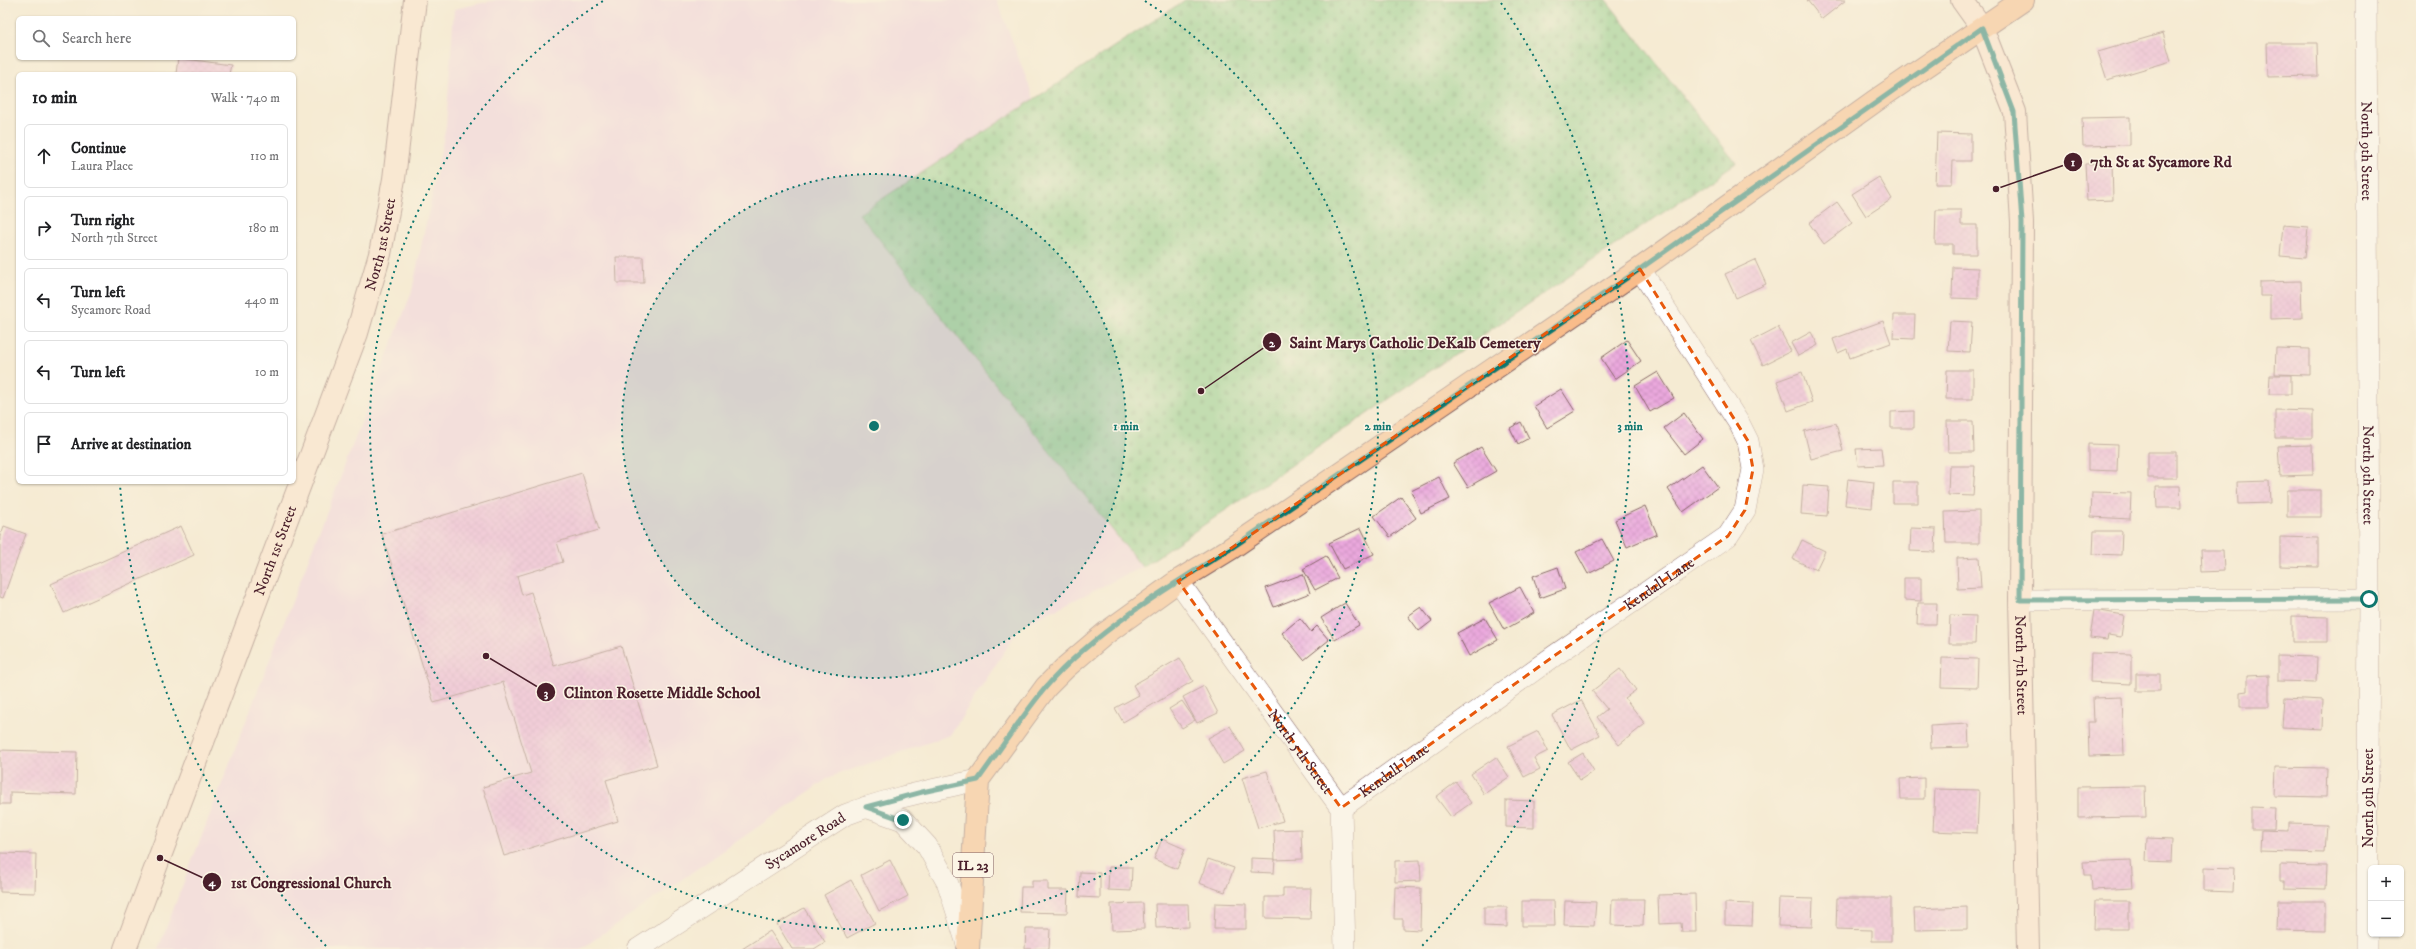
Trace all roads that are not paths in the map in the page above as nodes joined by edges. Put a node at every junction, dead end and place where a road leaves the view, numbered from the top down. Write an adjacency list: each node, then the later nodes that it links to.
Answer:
1 (415, 0): 14 (street, North 1st Street)
2 (1962, 0): 5 (street, North 7th Street)
3 (2023, 0): 5 (main road)
4 (2366, 0): 8 (street, North 9th Street)
5 (1982, 28): 6 (main road); 9 (street, North 7th Street)
6 (1640, 269): 7 (main road); 12 (street, Kendall Lane)
7 (1178, 581): 10 (main road); 12 (street, North 5th Street)
8 (2369, 599): 9 (street); 18 (street, North 9th Street)
9 (2020, 600): 17 (street, North 7th Street)
10 (978, 780): 11 (street, Sycamore Road); 13 (main road, IL 23)
11 (866, 807): 13 (street); 15 (street, Sycamore Road)
12 (1341, 808): 16 (street, North 5th Street)
13 (968, 948)
14 (125, 949)
15 (638, 949)
16 (1345, 949)
17 (2028, 949)
18 (2367, 949)

